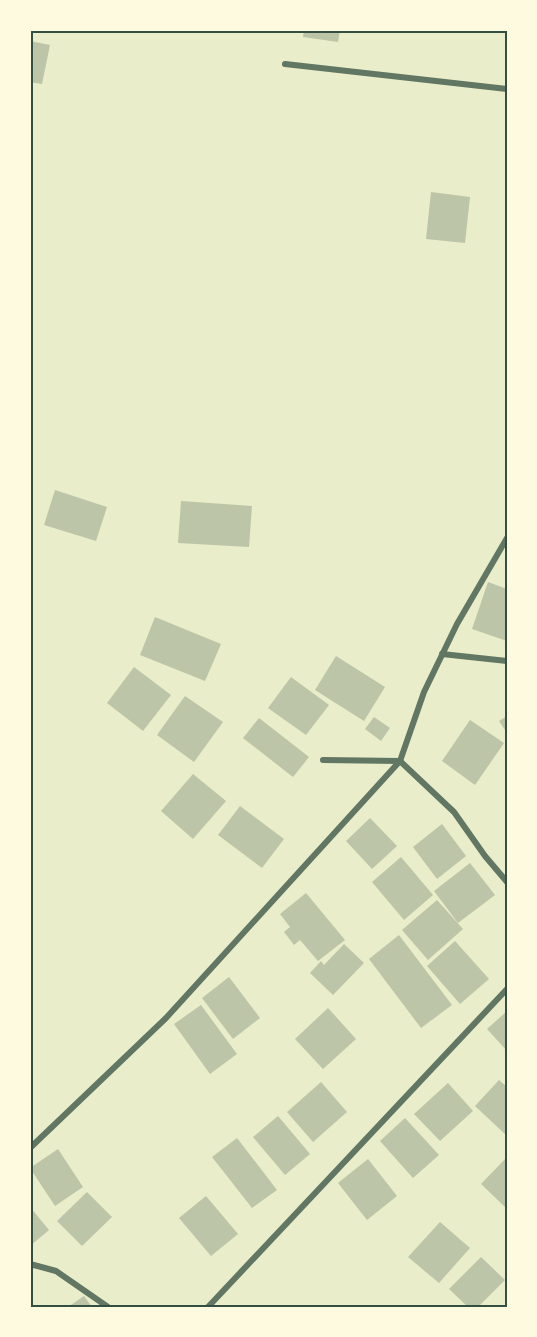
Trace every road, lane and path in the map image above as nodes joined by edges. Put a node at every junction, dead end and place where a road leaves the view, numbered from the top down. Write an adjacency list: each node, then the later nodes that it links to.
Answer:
1 (285, 64): 2 (street)
2 (507, 89)
3 (507, 538): 4 (street)
4 (442, 654): 5 (street); 7 (street)
5 (507, 661)
6 (323, 760): 7 (street)
7 (400, 761): 8 (street); 10 (street)
8 (507, 882)
9 (507, 989): 13 (street)
10 (30, 1148)
11 (30, 1264): 12 (street)
12 (108, 1307)
13 (208, 1307)

